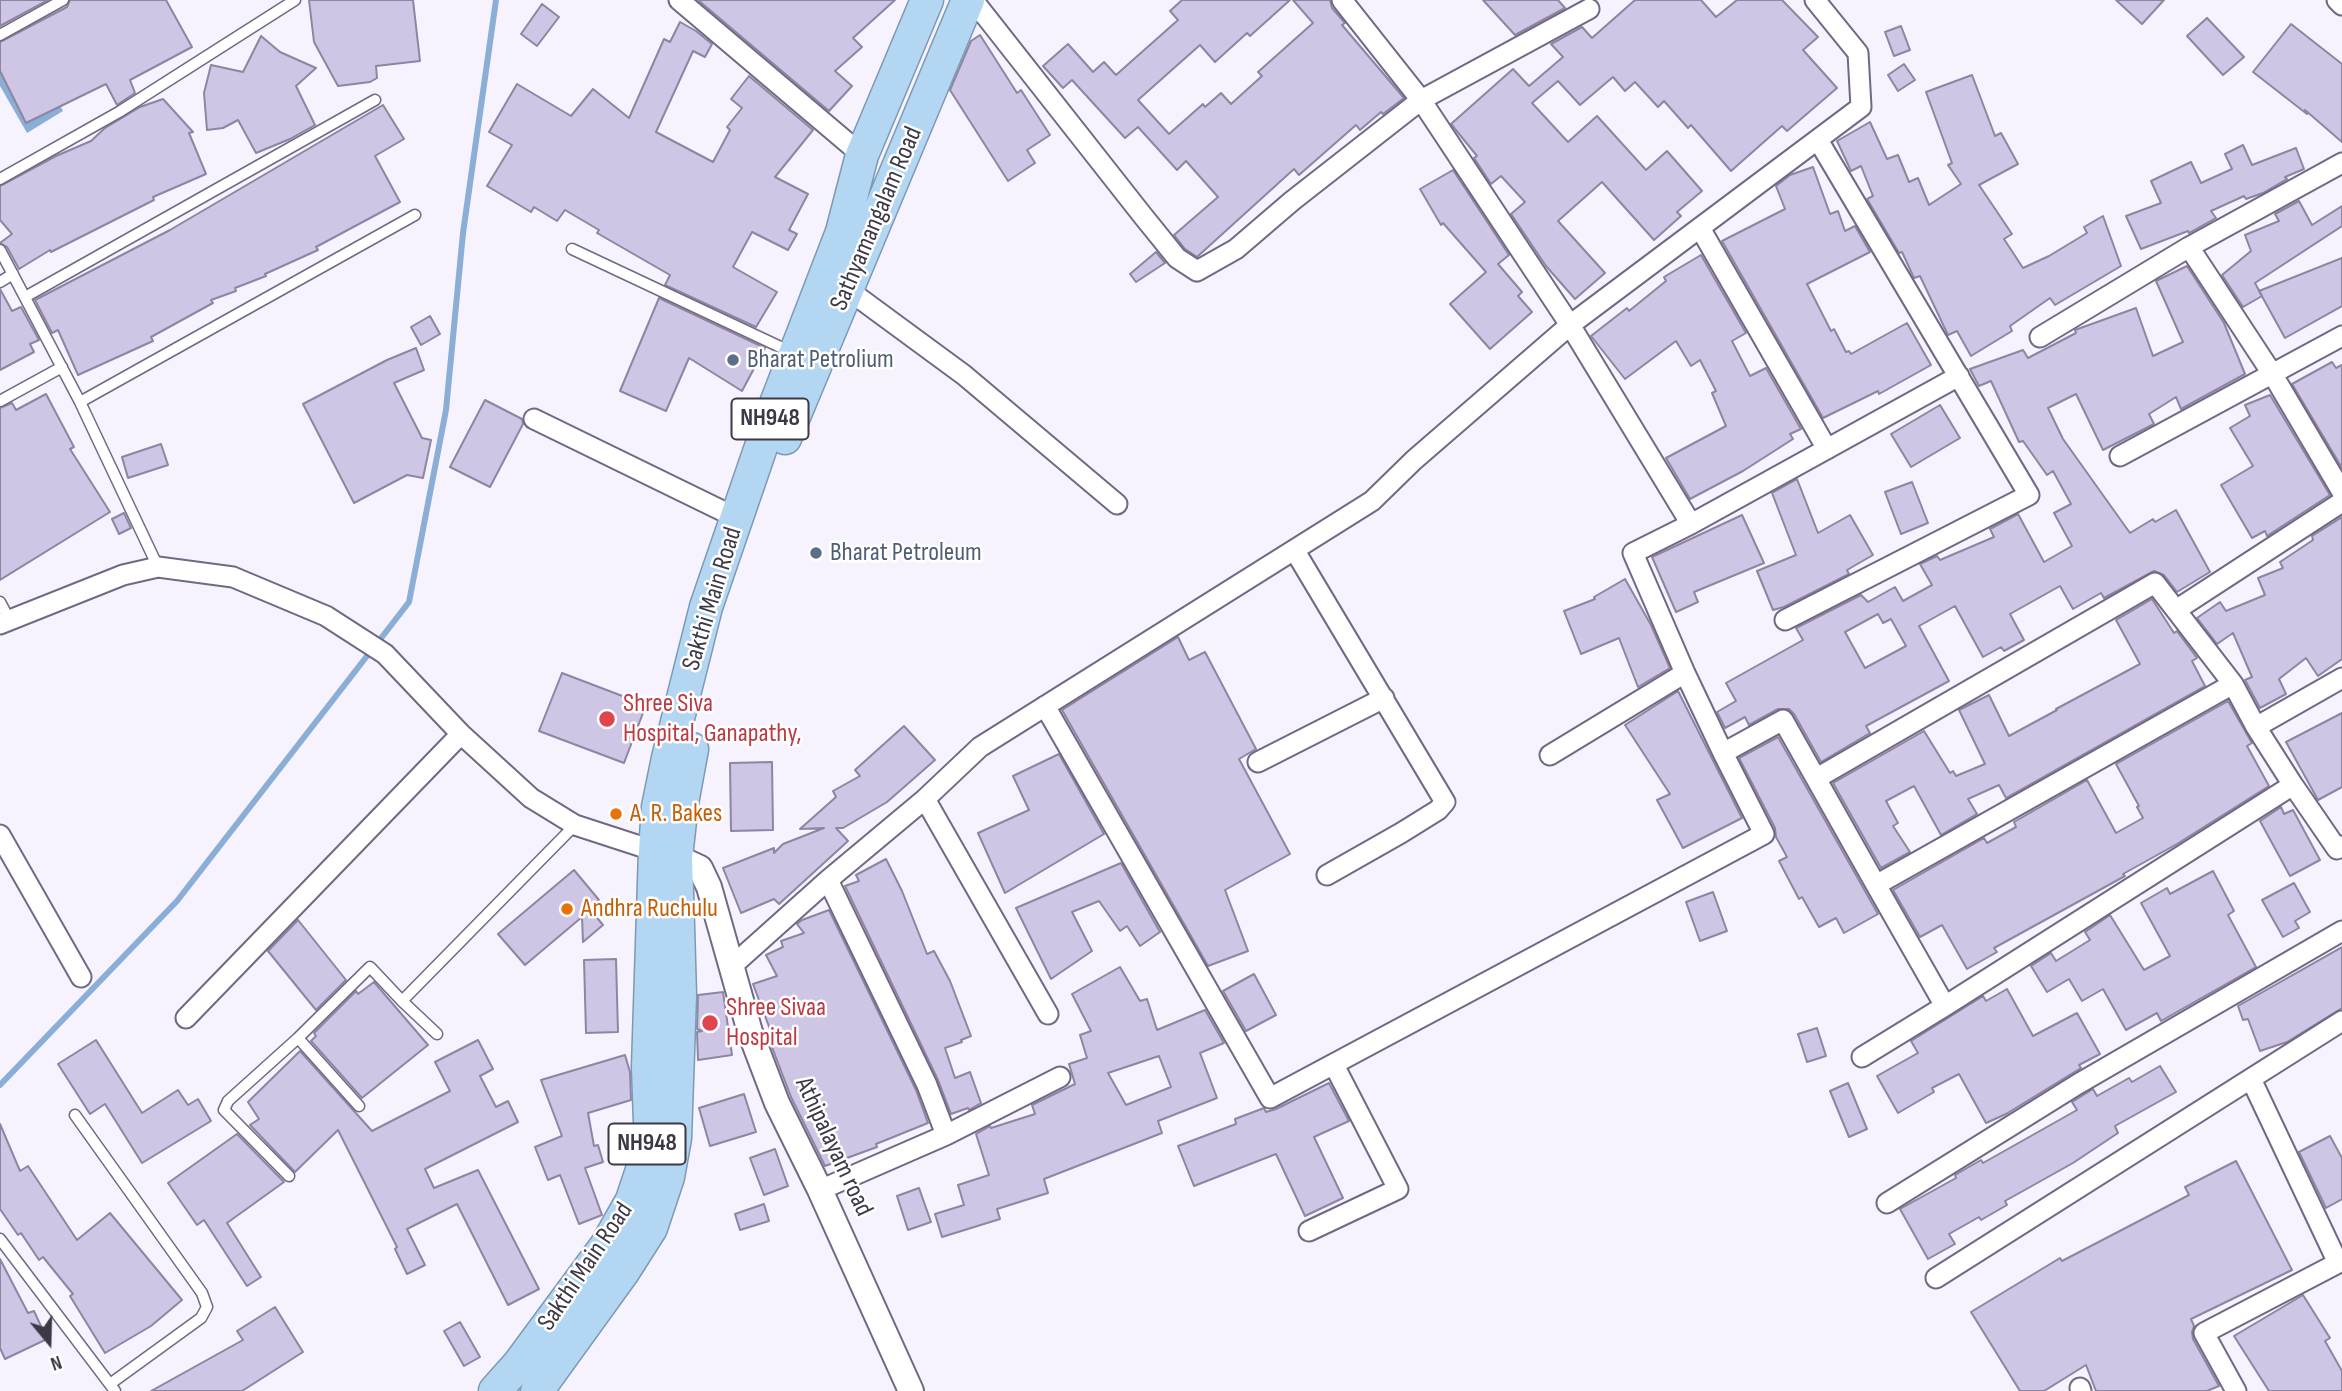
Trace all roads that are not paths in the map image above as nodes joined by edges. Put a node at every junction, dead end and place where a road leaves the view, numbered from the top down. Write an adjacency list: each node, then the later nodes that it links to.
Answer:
1 (63, 0): 12 (lane)
2 (295, 0): 9 (lane)
3 (679, 0): 16 (street)
4 (927, 0): 16 (highway, Sakthi Main Road / NH948)
5 (970, 0): 14 (street); 26 (highway, Sathyamangalam Road / NH948)
6 (1342, 0): 14 (street)
7 (1815, 0): 15 (street)
8 (2337, 0): 10 (street)
9 (283, 3): 18 (lane)
10 (2342, 5)
11 (1589, 9): 14 (street)
12 (0, 35)
13 (375, 100): 27 (lane)
14 (1421, 100): 28 (street)
15 (1818, 140): 20 (street); 34 (street)
16 (862, 155): 31 (highway, Sakthi Main Road / NH948)
17 (2342, 163): 21 (street)
18 (0, 179)
19 (415, 215): 36 (lane)
20 (1700, 228): 28 (street); 38 (street)
21 (2189, 247): 30 (street); 33 (street)
22 (572, 249): 31 (lane)
23 (0, 250): 24 (lane)
24 (13, 274): 25 (lane); 27 (lane)
25 (0, 282)
26 (847, 289): 42 (street); 66 (highway, Sathyamangalam Road / NH948)
27 (25, 298): 32 (lane)
28 (1570, 325): 44 (street); 45 (street)
29 (2342, 336): 33 (street)
30 (2040, 337)
31 (795, 354): 43 (highway, Sakthi Main Road / NH948)
32 (62, 367): 35 (lane); 36 (lane)
33 (2273, 374): 39 (street); 40 (street)
34 (1959, 376): 38 (street); 49 (street)
35 (0, 401)
36 (80, 402): 46 (lane)
37 (534, 419): 43 (street)
38 (1827, 449): 44 (street)
39 (2120, 456)
40 (2342, 492)
41 (2342, 502): 47 (street)
42 (1118, 504)
43 (737, 518): 66 (highway, Sakthi Main Road / NH948)
44 (1690, 524): 50 (street)
45 (1295, 551): 53 (street); 54 (street)
46 (158, 567): 48 (street); 56 (street)
47 (2176, 610): 52 (street); 60 (street)
48 (3, 615)
49 (1785, 620)
50 (1685, 673): 57 (street); 58 (street)
51 (2342, 678): 55 (street)
52 (2234, 684): 55 (street); 69 (street)
53 (1384, 698): 59 (street); 67 (street)
54 (1045, 706): 62 (street); 81 (street)
55 (2256, 727): 61 (street)
56 (461, 734): 63 (street); 76 (street)
57 (1723, 753): 60 (street); 81 (street)
58 (1550, 755)
59 (1258, 762)
60 (1816, 778): 69 (street)
61 (2293, 785): 65 (street); 74 (street)
62 (925, 799): 68 (street); 75 (street)
63 (575, 825): 66 (street); 73 (lane)
64 (0, 835): 72 (street)
65 (2340, 850)
66 (666, 854): 71 (street, Athipalayam road); 94 (highway, Sakthi Main Road / NH948); 95 (highway, Sathyamangalam Road / NH948)
67 (1327, 875)
68 (828, 880): 71 (street); 86 (street)
69 (1876, 886): 74 (street)
70 (2342, 931): 89 (street)
71 (732, 966): 88 (street, Athipalayam road)
72 (80, 977)
73 (402, 1001): 78 (lane); 79 (lane)
74 (1945, 1006): 80 (street)
75 (1048, 1014)
76 (186, 1018)
77 (2342, 1021): 83 (street)
78 (438, 1034)
79 (298, 1038): 84 (lane); 87 (lane)
80 (1862, 1057)
81 (1334, 1065): 90 (street)
82 (1060, 1077): 86 (street)
83 (2251, 1079): 92 (street); 97 (street)
84 (359, 1106)
85 (75, 1115): 93 (lane)
86 (946, 1135): 88 (street)
87 (289, 1176)
88 (820, 1190): 96 (street, Athipalayam road)
89 (1886, 1203)
90 (1309, 1231)
91 (0, 1239): 93 (lane)
92 (1936, 1278)
93 (113, 1388)
94 (495, 1391)
95 (537, 1391)
96 (911, 1391)
97 (2236, 1391)

